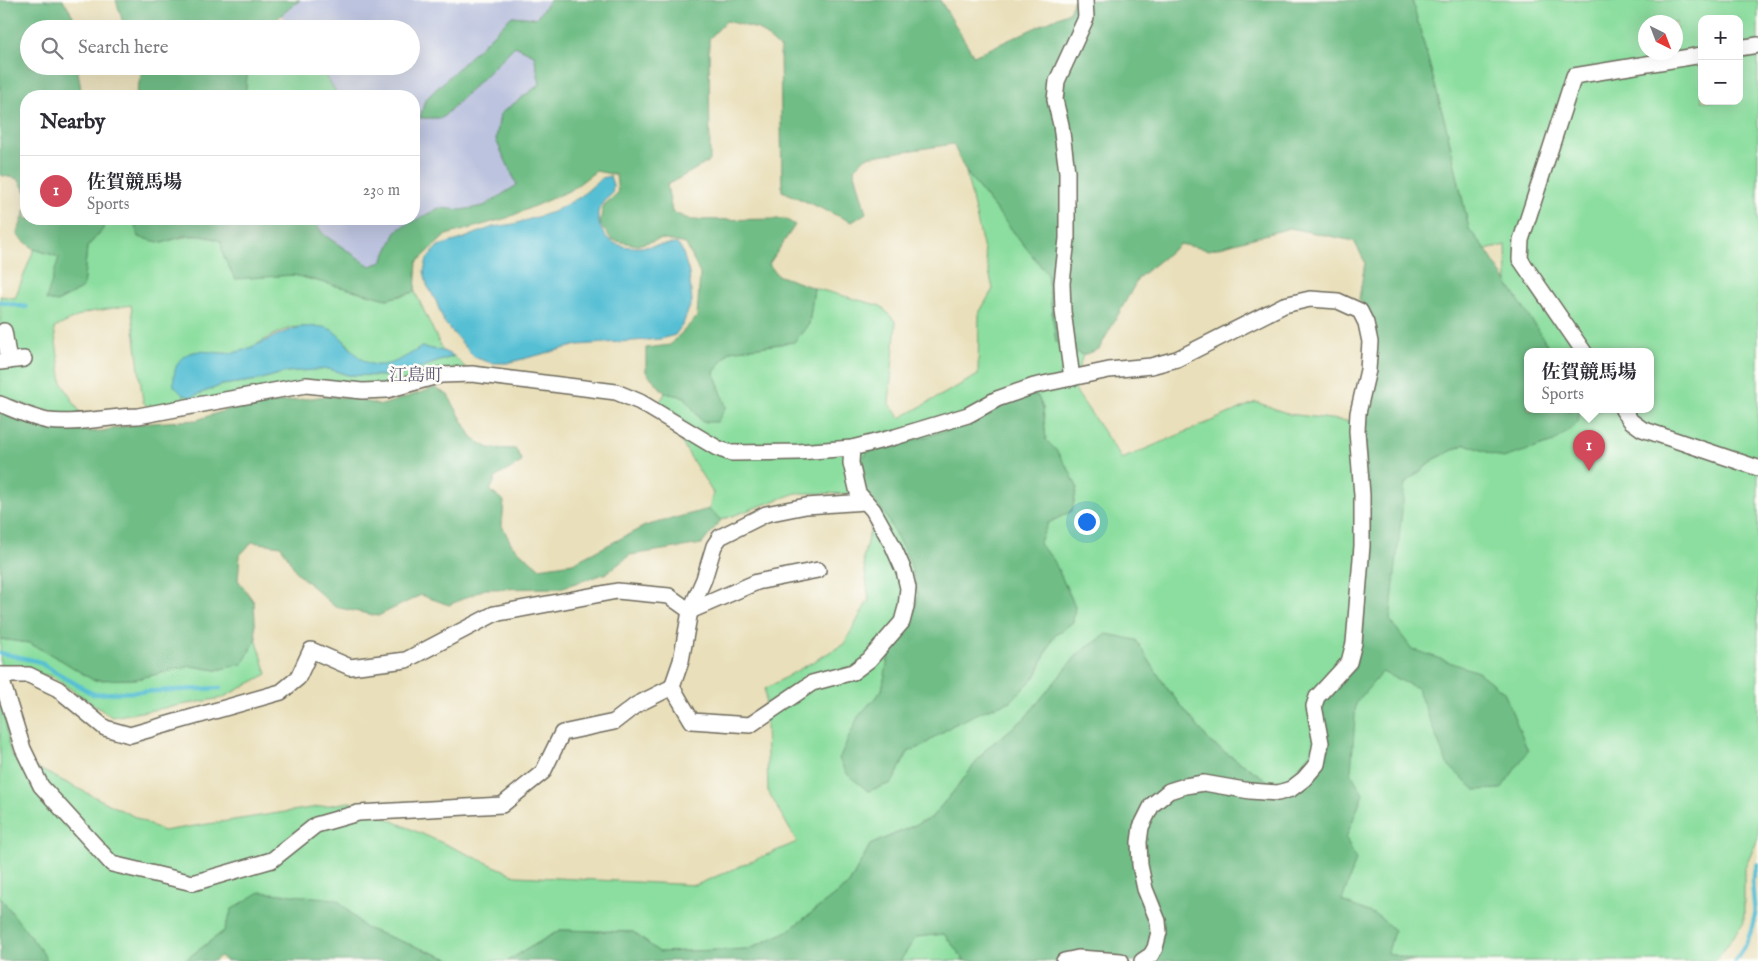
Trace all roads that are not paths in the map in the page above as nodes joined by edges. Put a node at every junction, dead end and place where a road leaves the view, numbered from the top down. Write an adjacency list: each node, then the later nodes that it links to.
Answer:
1 (1085, 0): 8 (street)
2 (1758, 45): 3 (street)
3 (1743, 47)
4 (1698, 55): 6 (street)
5 (4, 331): 7 (street)
6 (1581, 348)
7 (11, 360)
8 (1072, 378): 11 (street); 20 (street)
9 (0, 404): 11 (street)
10 (1625, 413): 12 (street)
11 (852, 448): 13 (street)
12 (1758, 468)
13 (866, 502): 15 (street); 17 (street)
14 (818, 570): 15 (street)
15 (690, 611): 16 (street); 17 (street)
16 (0, 675): 17 (street)
17 (672, 687)
18 (1064, 961): 19 (street)
19 (1121, 961)
20 (1142, 961)

